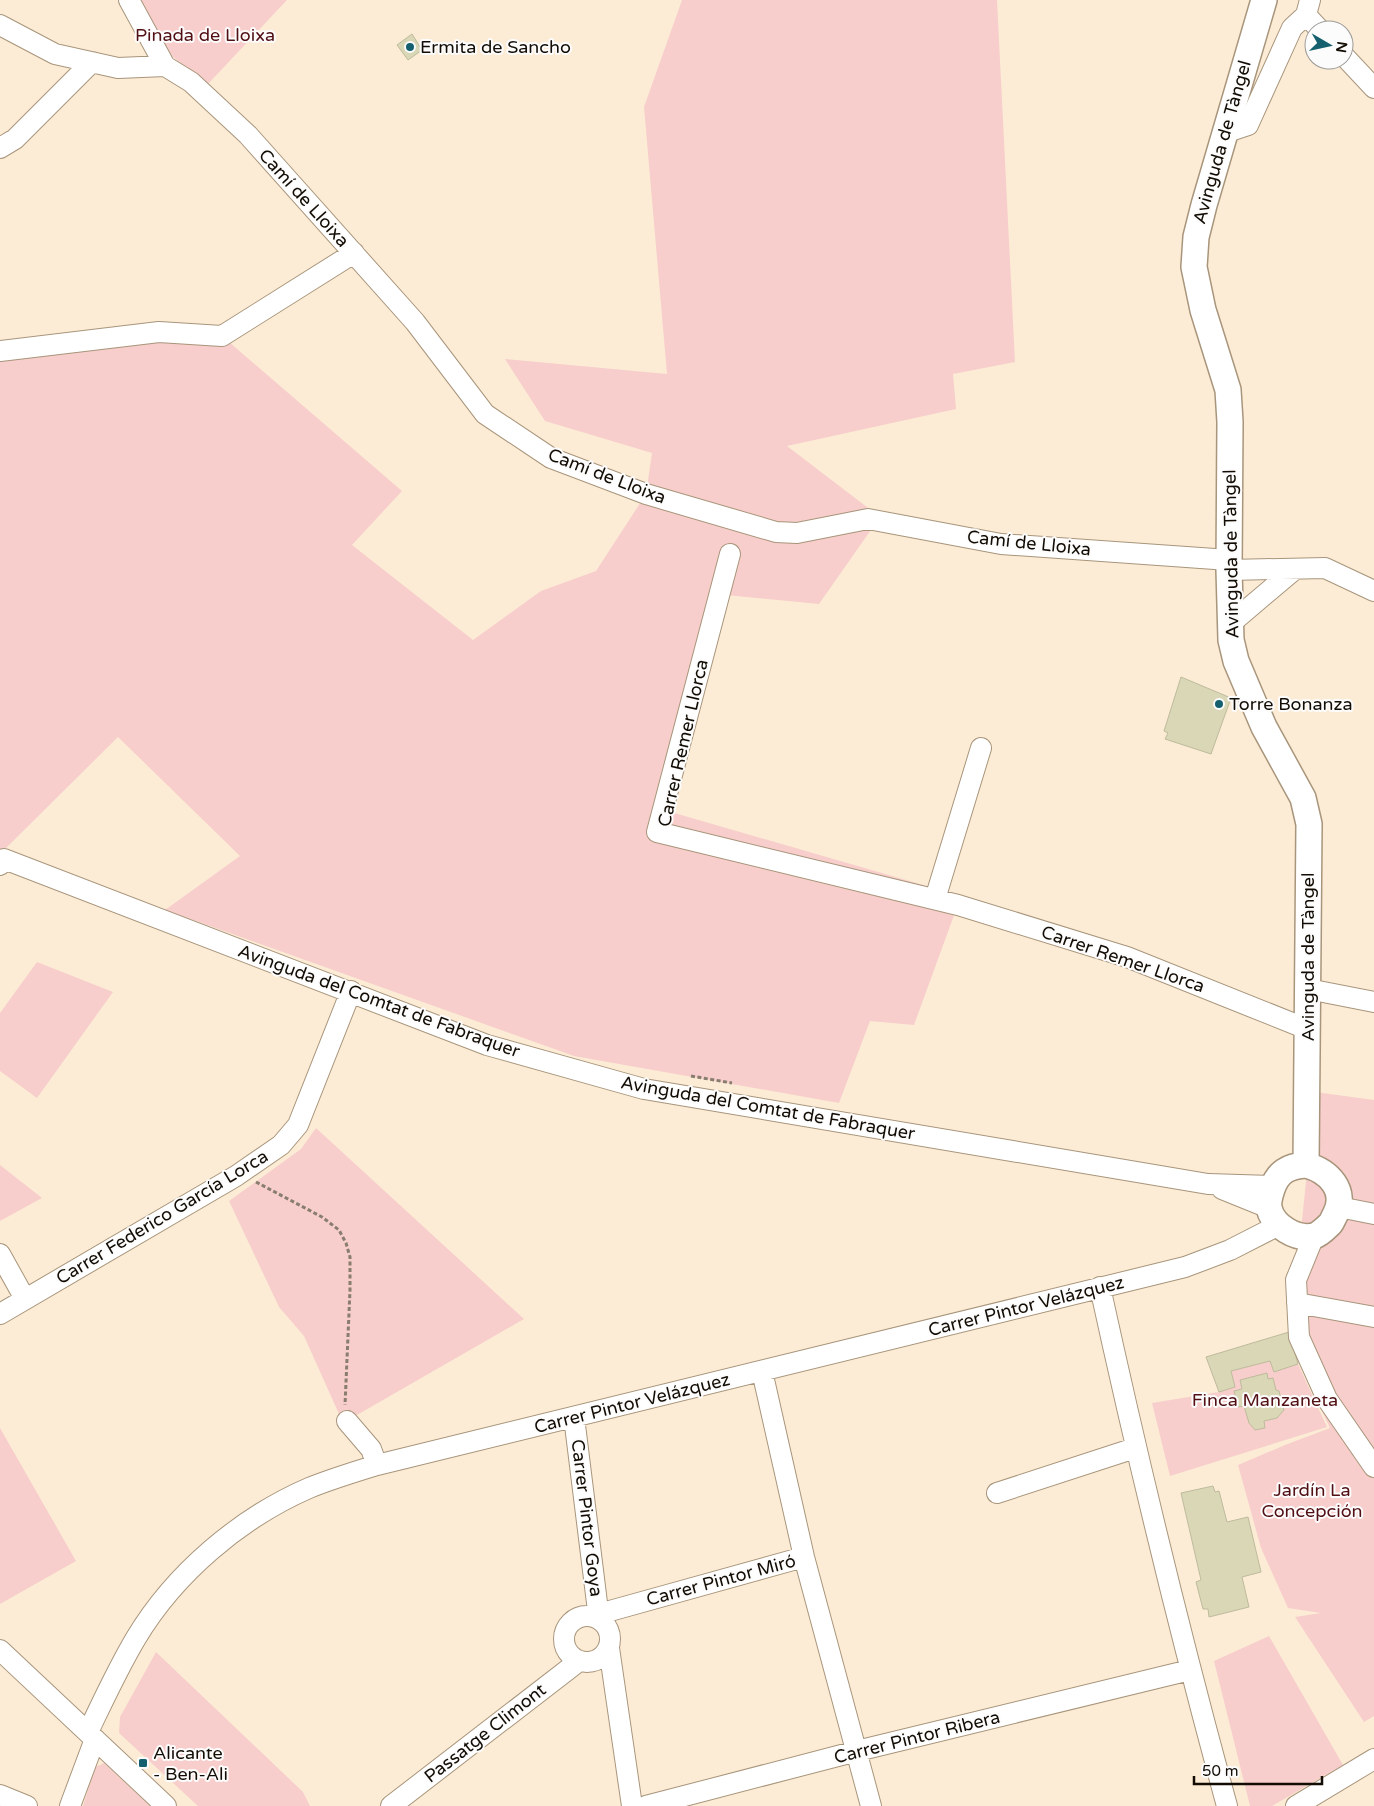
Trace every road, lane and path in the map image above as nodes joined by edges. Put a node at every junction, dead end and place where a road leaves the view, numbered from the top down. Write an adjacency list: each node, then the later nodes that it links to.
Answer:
1 (128, 0): 7 (street)
2 (1256, 6): 10 (main road, Avinguda de Tàngel)
3 (1308, 8): 4 (street); 10 (street)
4 (1315, 20)
5 (0, 24): 6 (street)
6 (92, 62): 7 (street); 11 (street)
7 (165, 66): 12 (street, Camí de Lloixa)
8 (1354, 67): 9 (street)
9 (1374, 88)
10 (1224, 133): 15 (main road, Avinguda de Tàngel)
11 (0, 148)
12 (354, 253): 13 (street); 15 (street, Camí de Lloixa)
13 (0, 351)
14 (730, 554): 21 (street, Carrer Remer Llorca)
15 (1229, 565): 16 (street, Camí de Lloixa); 18 (main road, Avinguda de Tàngel)
16 (1295, 569): 17 (street, Camí de Lloixa); 18 (street)
17 (1374, 591)
18 (1230, 624): 22 (main road, Avinguda de Tàngel)
19 (981, 748): 21 (street)
20 (2, 862): 23 (street, Avinguda del Comtat de Fabraquer)
21 (935, 899): 25 (street, Carrer Remer Llorca)
22 (1308, 990): 24 (street); 25 (main road, Avinguda de Tàngel)
23 (351, 992): 28 (street, Avinguda del Comtat de Fabraquer); 34 (street, Carrer Federico García Lorca)
24 (1374, 1002)
25 (1307, 1029): 26 (main road, Avinguda de Tàngel)
26 (1306, 1165): 28 (main road); 29 (main road)
27 (256, 1182): 40 (path)
28 (1274, 1206): 31 (main road); 33 (street, Carrer Pintor Velázquez)
29 (1339, 1207): 30 (street); 31 (main road)
30 (1374, 1214)
31 (1314, 1236): 35 (street)
32 (0, 1254): 34 (street)
33 (1100, 1287): 38 (street, Carrer Pintor Velázquez); 41 (street)
34 (25, 1299): 36 (street, Carrer Federico García Lorca)
35 (1297, 1303): 37 (street); 43 (street)
36 (0, 1314)
37 (1374, 1318)
38 (762, 1371): 39 (street, Carrer Pintor Velázquez); 45 (street, Carrer Pintor Miró)
39 (574, 1417): 42 (street, Carrer Pintor Velázquez); 46 (street, Carrer Pintor Goya)
40 (346, 1421): 42 (street)
41 (1135, 1448): 44 (street); 50 (street)
42 (377, 1465): 51 (street, Carrer Pintor Velázquez)
43 (1374, 1467)
44 (997, 1493)
45 (804, 1557): 46 (street, Carrer Pintor Miró); 52 (street)
46 (599, 1616): 47 (street); 49 (street)
47 (609, 1648): 49 (street); 59 (street)
48 (0, 1650): 51 (street)
49 (579, 1661): 58 (street, Passatge Climont)
50 (1190, 1670): 52 (street, Carrer Pintor Ribera); 62 (street)
51 (92, 1736): 56 (street, Carrer Pintor Velázquez); 57 (street)
52 (857, 1751): 60 (street, Carrer Pintor Ribera); 61 (street)
53 (1374, 1759): 63 (street)
54 (0, 1795): 55 (street)
55 (26, 1806)
56 (70, 1806)
57 (166, 1806)
58 (391, 1806)
59 (632, 1806)
60 (646, 1806)
61 (871, 1806)
62 (1227, 1806)
63 (1296, 1806)

